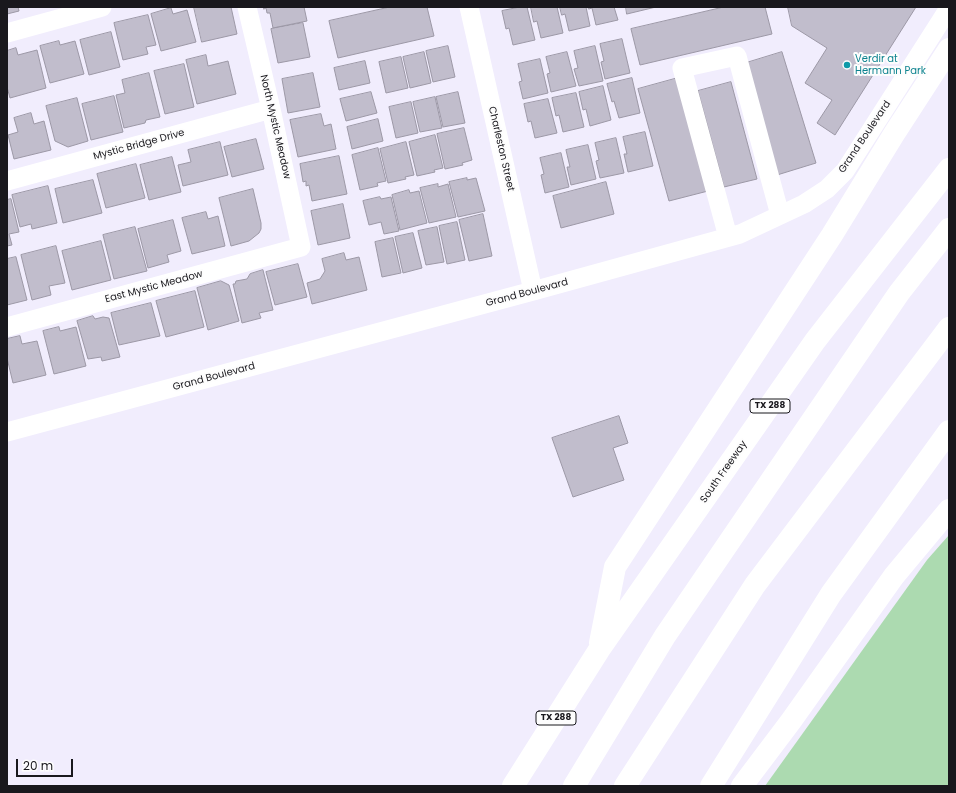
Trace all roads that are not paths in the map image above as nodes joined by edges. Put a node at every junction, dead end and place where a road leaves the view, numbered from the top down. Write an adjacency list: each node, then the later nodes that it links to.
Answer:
1 (102, 7): 5 (street)
2 (247, 7): 7 (street, North Mystic Meadow)
3 (469, 7): 14 (street, Charleston Street)
4 (949, 8): 10 (street, Grand Boulevard)
5 (7, 33)
6 (949, 48): 20 (highway)
7 (271, 109): 9 (street, Mystic Bridge Drive); 13 (street, North Mystic Meadow)
8 (949, 169): 20 (highway, South Freeway / TX 288)
9 (7, 181)
10 (780, 216): 12 (street, Grand Boulevard); 12 (street)
11 (949, 228): 22 (highway)
12 (728, 237): 14 (street, Grand Boulevard)
13 (301, 247): 15 (street, East Mystic Meadow)
14 (533, 291): 18 (street, Grand Boulevard)
15 (7, 327)
16 (949, 328): 23 (highway)
17 (949, 431): 24 (highway)
18 (7, 432)
19 (949, 510): 25 (highway)
20 (599, 650): 21 (highway, South Freeway / TX 288)
21 (513, 786)
22 (574, 786)
23 (625, 786)
24 (711, 786)
25 (742, 786)

